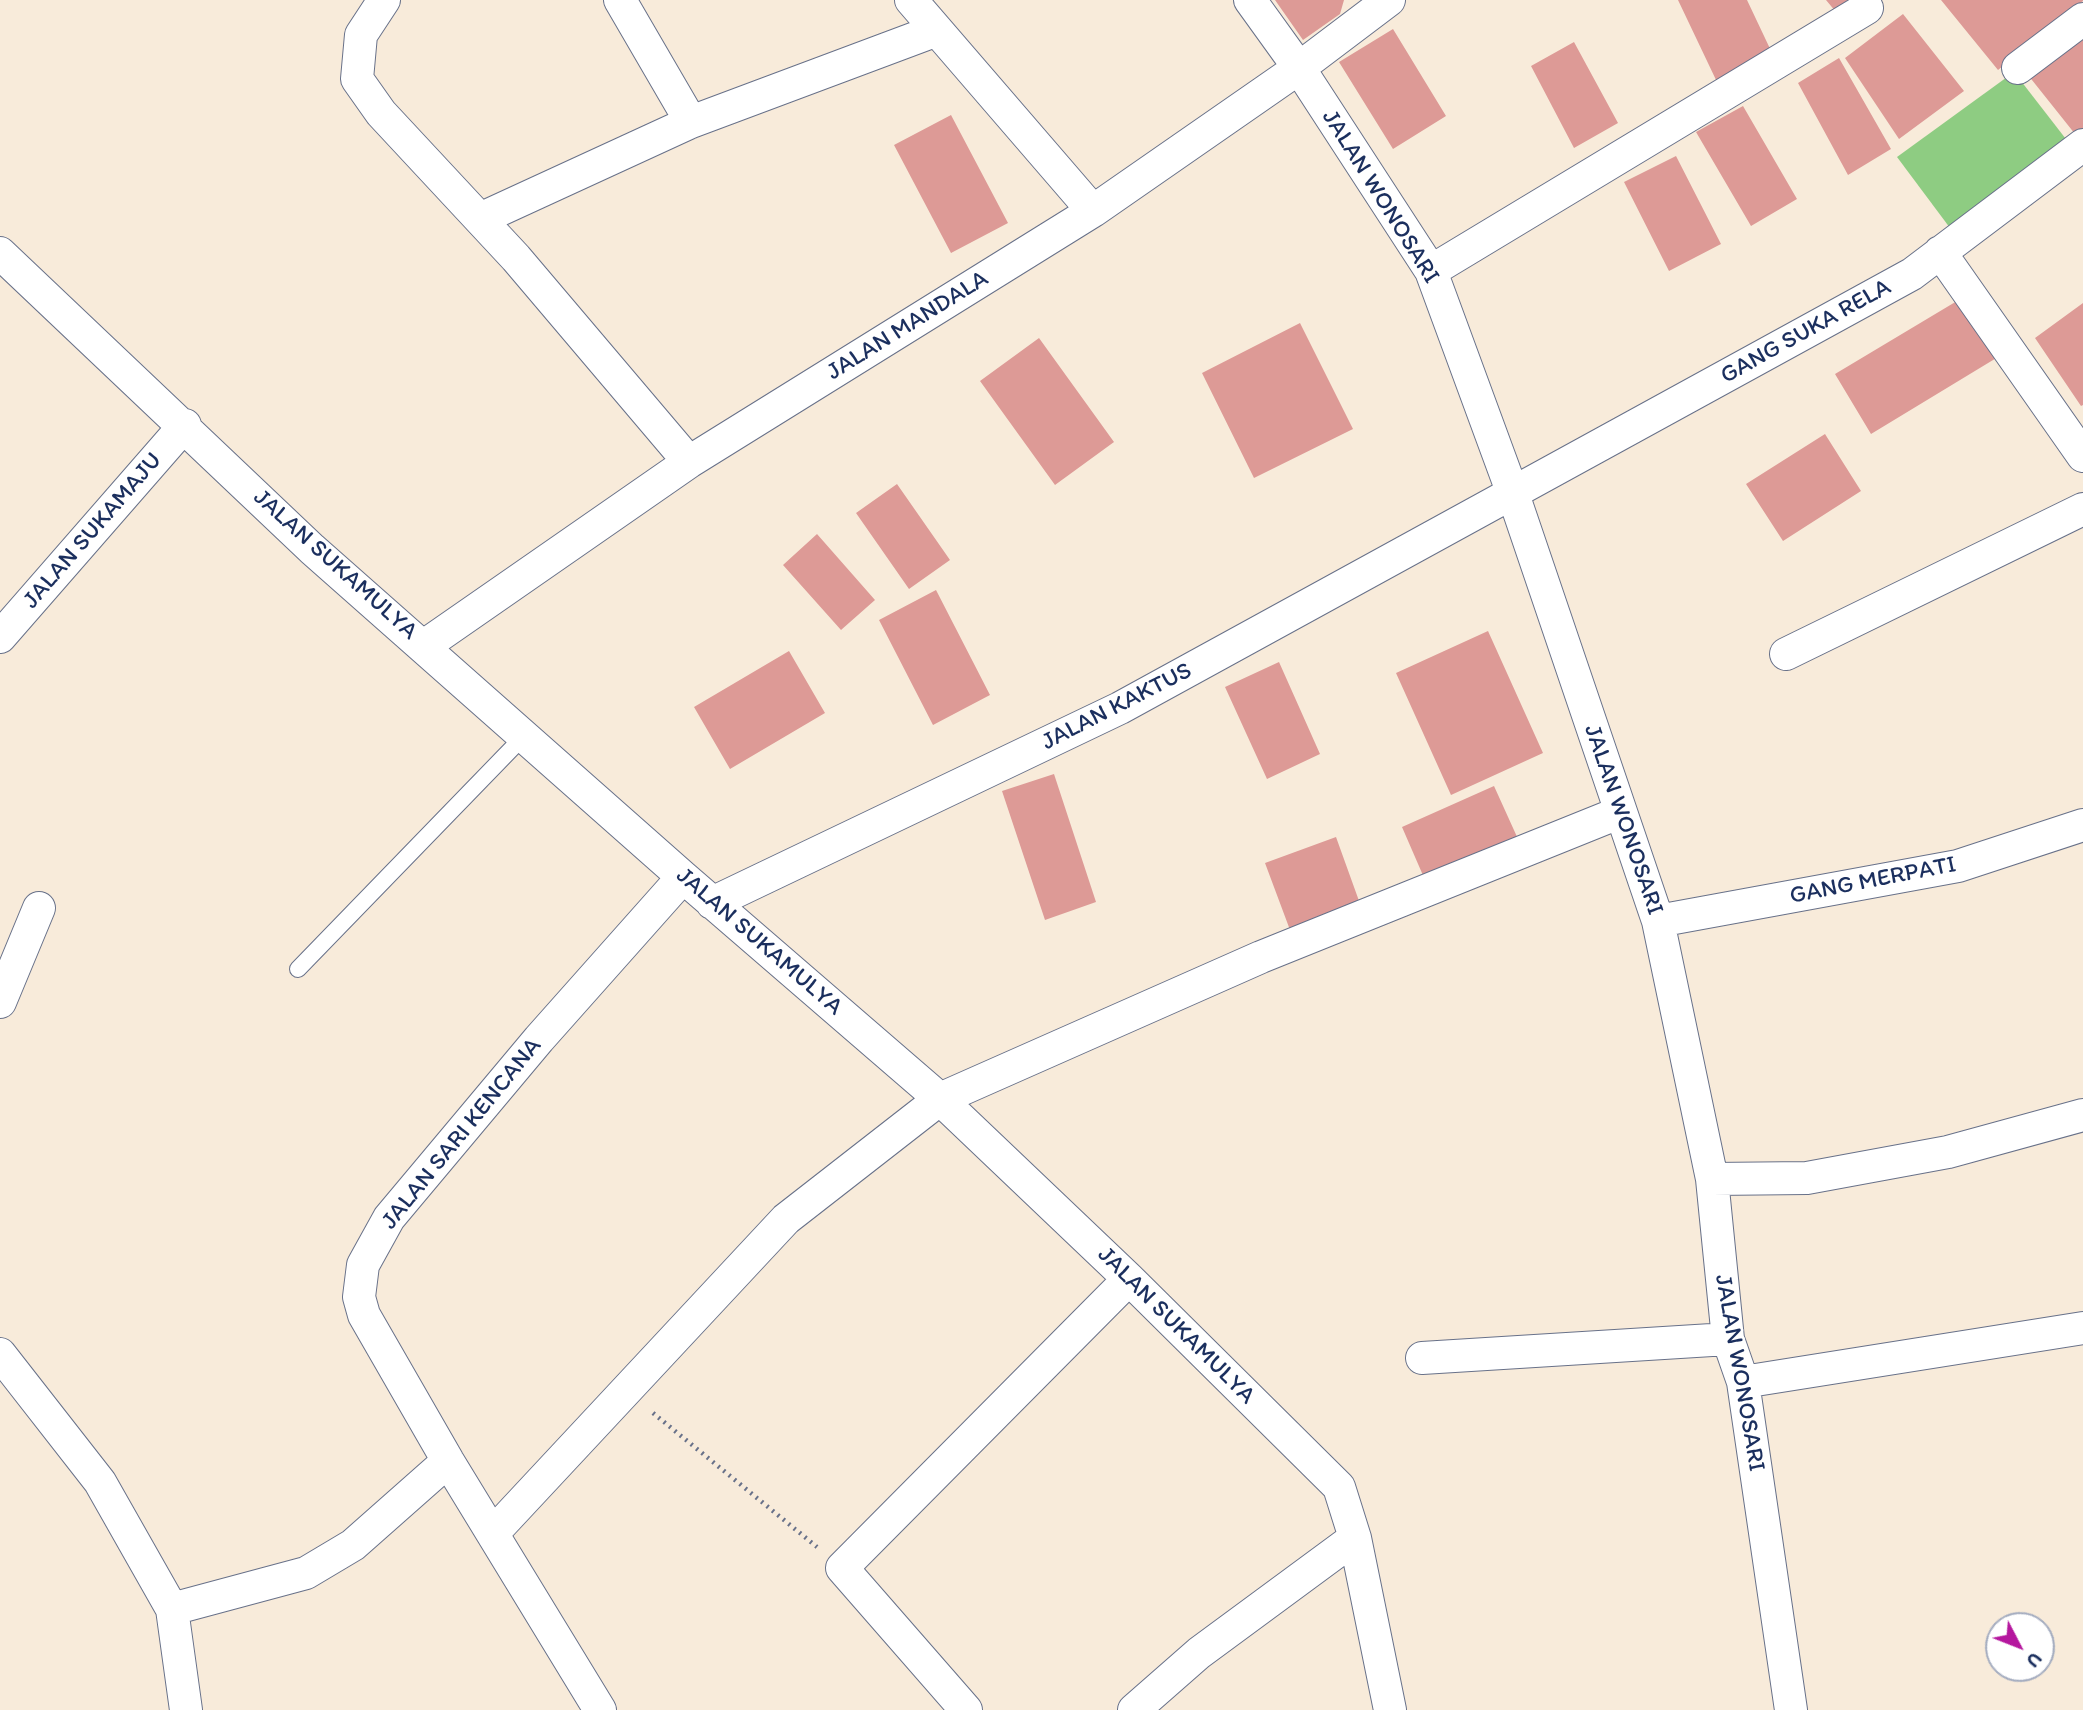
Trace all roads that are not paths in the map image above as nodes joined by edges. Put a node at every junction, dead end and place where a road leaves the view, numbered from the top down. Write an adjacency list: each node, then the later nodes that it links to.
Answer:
1 (384, 0): 14 (street)
2 (620, 0): 11 (street)
3 (911, 0): 8 (street)
4 (1250, 0): 9 (street, JALAN WONOSARI)
5 (1388, 0): 9 (street, JALAN MANDALA)
6 (1867, 8): 17 (street)
7 (2083, 19): 10 (street)
8 (937, 30): 11 (street); 13 (street)
9 (1299, 68): 13 (street, JALAN MANDALA); 17 (street, JALAN WONOSARI)
10 (2018, 68)
11 (691, 122): 14 (street)
12 (2083, 145): 15 (street, GANG SUKA RELA)
13 (1093, 211): 20 (street, JALAN MANDALA)
14 (480, 219): 20 (street)
15 (1940, 252): 19 (street); 21 (street, GANG SUKA RELA)
16 (0, 253): 18 (street, JALAN SUKAMULYA)
17 (1431, 271): 21 (street, JALAN WONOSARI)
18 (185, 425): 23 (street, JALAN SUKAMAJU); 24 (street, JALAN SUKAMULYA)
19 (2083, 457)
20 (689, 462): 24 (street, JALAN MANDALA)
21 (1513, 494): 27 (street, JALAN WONOSARI); 30 (street, JALAN KAKTUS)
22 (2083, 509): 25 (street)
23 (0, 637)
24 (424, 646): 26 (street, JALAN SUKAMULYA)
25 (1786, 654)
26 (523, 737): 29 (street, JALAN SUKAMULYA); 33 (lane)
27 (1621, 812): 32 (street, JALAN WONOSARI); 35 (street)
28 (2083, 825): 32 (street, GANG MERPATI)
29 (683, 877): 30 (street, JALAN SUKAMULYA); 44 (street, JALAN SARI KENCANA)
30 (712, 902): 35 (street, JALAN SUKAMULYA)
31 (38, 908): 34 (street)
32 (1658, 921): 37 (street, JALAN WONOSARI)
33 (299, 969)
34 (0, 1002)
35 (940, 1099): 38 (street, JALAN SUKAMULYA); 45 (street)
36 (2083, 1115): 37 (street)
37 (1712, 1178): 40 (street, JALAN WONOSARI)
38 (1129, 1279): 46 (street, JALAN SUKAMULYA); 50 (street)
39 (2083, 1328): 43 (street)
40 (1728, 1339): 42 (street); 43 (street, JALAN WONOSARI)
41 (0, 1354): 47 (street)
42 (1422, 1358)
43 (1743, 1382): 53 (street, JALAN WONOSARI)
44 (448, 1461): 45 (street, JALAN SARI KENCANA); 47 (street)
45 (494, 1532): 49 (street, JALAN SARI KENCANA)
46 (1355, 1538): 51 (street); 52 (street, JALAN SUKAMULYA)
47 (172, 1609): 48 (street)
48 (186, 1710)
49 (600, 1710)
50 (966, 1710)
51 (1133, 1710)
52 (1390, 1710)
53 (1791, 1710)

